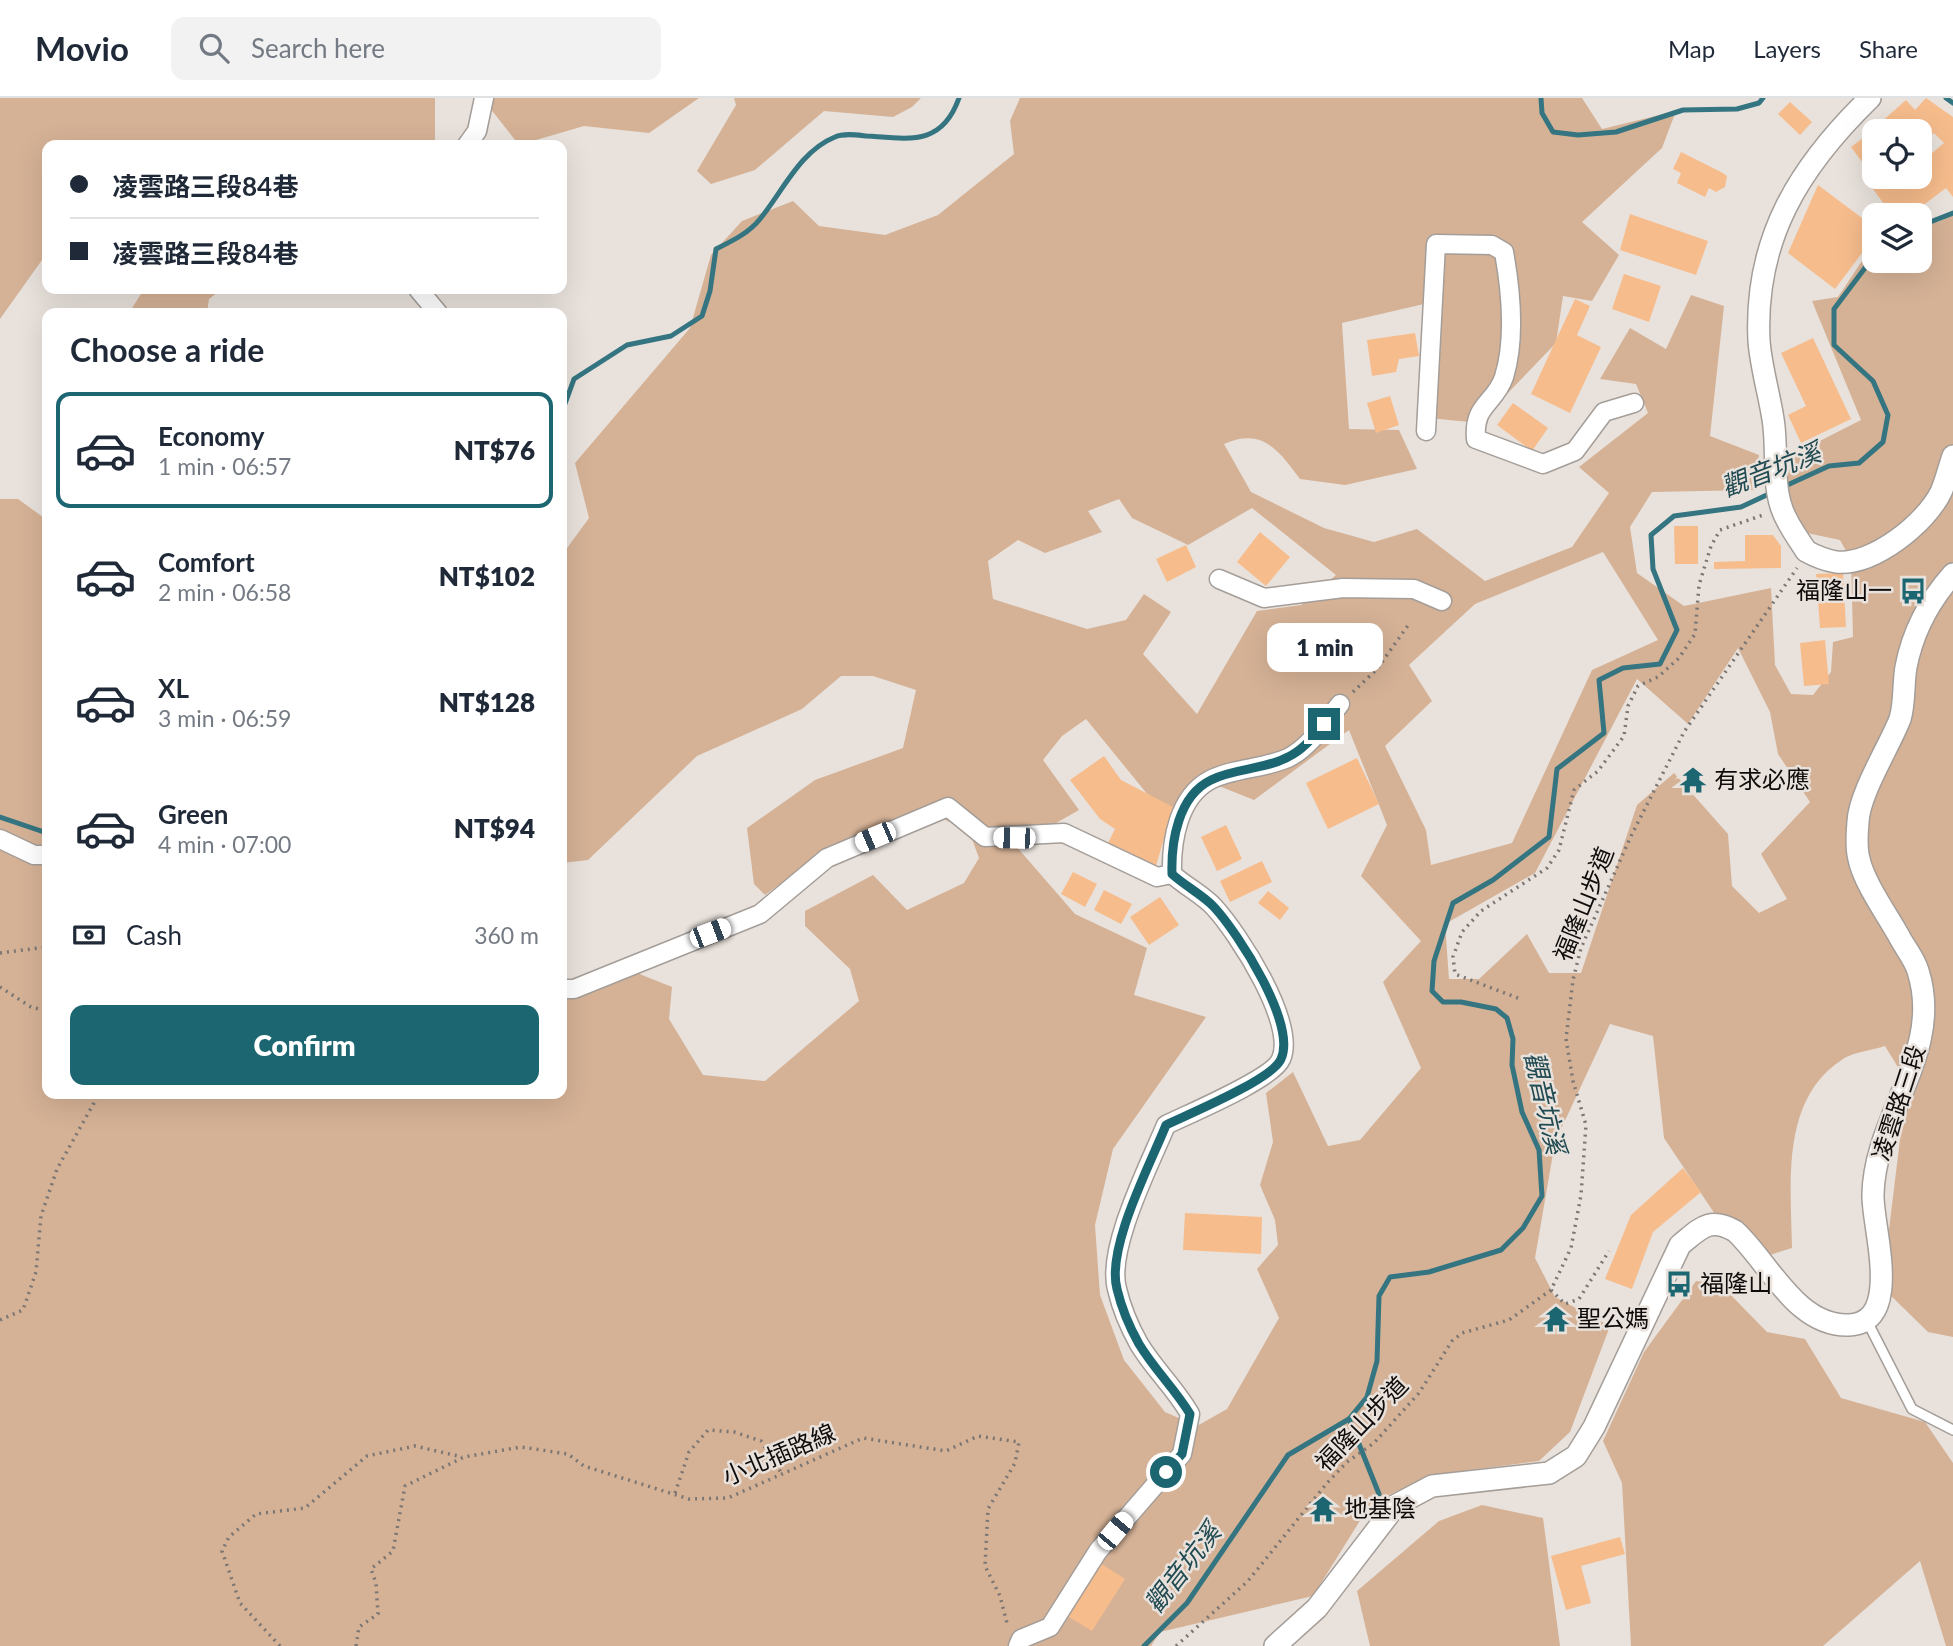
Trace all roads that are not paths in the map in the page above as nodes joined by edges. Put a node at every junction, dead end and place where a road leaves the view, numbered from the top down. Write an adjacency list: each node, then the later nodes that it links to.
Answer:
1 (484, 98): 3 (street)
2 (1870, 98): 8 (street)
3 (471, 140)
4 (422, 294): 5 (street)
5 (434, 308)
6 (1633, 403): 7 (street)
7 (1426, 431)
8 (1953, 456)
9 (1953, 574): 17 (street, 凌雲路三段)
10 (1219, 579): 11 (street)
11 (1442, 601)
12 (1340, 704): 15 (street)
13 (0, 839): 14 (street)
14 (42, 855)
15 (1172, 874): 16 (street); 19 (street)
16 (567, 989)
17 (1866, 1319): 18 (lane); 20 (street)
18 (1953, 1430)
19 (1014, 1638)
20 (1275, 1646)

